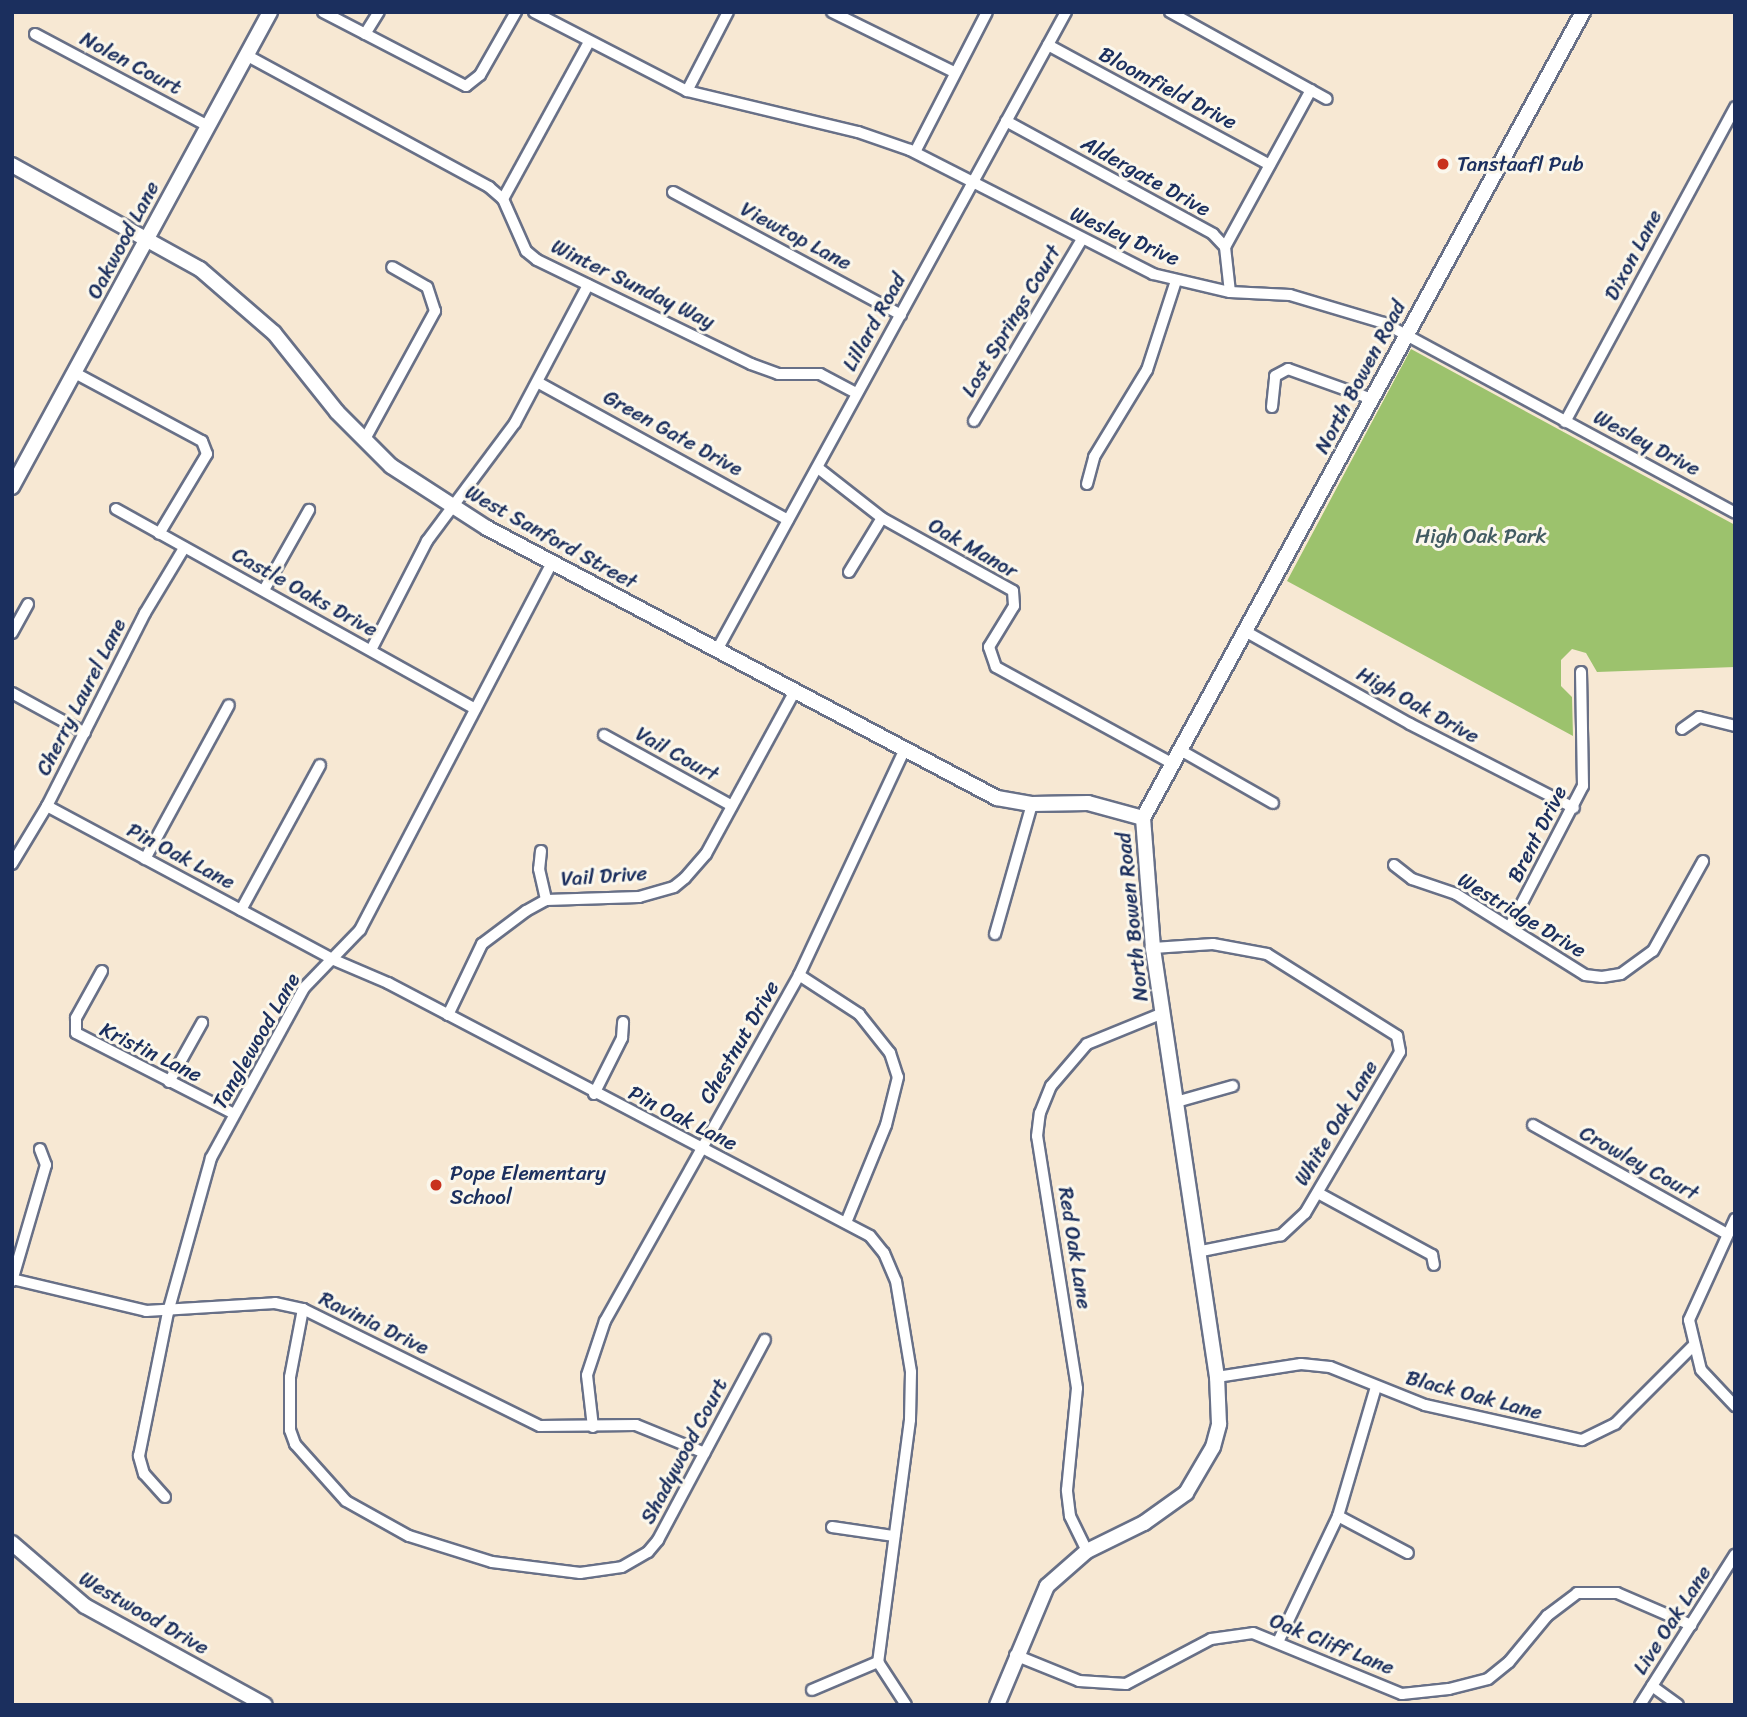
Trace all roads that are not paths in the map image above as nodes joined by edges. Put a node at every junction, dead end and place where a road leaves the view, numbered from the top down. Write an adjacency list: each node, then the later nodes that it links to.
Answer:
1 (270, 12): 16 (street, Oakwood Lane)
2 (323, 12): 13 (street)
3 (379, 12): 13 (street)
4 (516, 12): 13 (street)
5 (534, 12): 14 (street, Wesley Drive)
6 (727, 12): 19 (street)
7 (832, 12): 17 (street)
8 (987, 12): 17 (street)
9 (1066, 12): 15 (street, Lillard Road)
10 (1170, 12): 18 (street)
11 (1583, 12): 38 (street, North Bowen Road)
12 (35, 34): 23 (street, Nolen Court)
13 (365, 34)
14 (589, 42): 19 (street, Wesley Drive); 29 (street)
15 (1048, 45): 22 (street, Lillard Road); 25 (street, Bloomfield Drive)
16 (246, 55): 23 (street, Oakwood Lane); 29 (street)
17 (954, 72): 24 (street)
18 (1311, 90): 20 (street); 25 (street)
19 (687, 91): 24 (street, Wesley Drive)
20 (1327, 99)
21 (1735, 107): 45 (street, Dixon Lane)
22 (1006, 121): 27 (street, Lillard Road); 32 (street, Aldergate Drive)
23 (208, 127): 30 (street, Oakwood Lane)
24 (915, 152): 27 (street, Wesley Drive)
25 (1270, 165): 32 (street)
26 (13, 168): 30 (street, West Sanford Street)
27 (974, 180): 31 (street, Wesley Drive); 37 (street, Lillard Road)
28 (673, 192): 37 (street, Viewtop Lane)
29 (503, 199): 35 (street, Winter Sunday Way)
30 (147, 238): 39 (street, Oakwood Lane); 46 (street, West Sanford Street)
31 (1081, 241): 34 (street, Wesley Drive); 44 (street, Lost Springs Court)
32 (1225, 247): 36 (street)
33 (392, 267): 46 (street)
34 (1175, 281): 36 (street, Wesley Drive); 48 (street)
35 (588, 285): 40 (street); 41 (street, Winter Sunday Way)
36 (1230, 292): 38 (street, Wesley Drive)
37 (901, 315): 41 (street, Lillard Road)
38 (1406, 335): 42 (street, North Bowen Road); 45 (street, Wesley Drive)
39 (75, 373): 49 (street, Oakwood Lane); 56 (street)
40 (539, 383): 50 (street); 55 (street, Green Gate Drive)
41 (856, 393): 47 (street, Lillard Road)
42 (1372, 399): 43 (street); 62 (street, North Bowen Road)
43 (1272, 407)
44 (974, 421)
45 (1565, 422): 53 (street, Wesley Drive)
46 (365, 439): 50 (street, West Sanford Street)
47 (818, 468): 54 (street, Oak Manor); 55 (street, Lillard Road)
48 (1087, 484)
49 (12, 487)
50 (450, 506): 58 (street, West Sanford Street); 64 (street)
51 (116, 509): 56 (street, Castle Oaks Drive)
52 (309, 510): 60 (street)
53 (1735, 513)
54 (882, 518): 59 (street); 76 (street, Oak Manor)
55 (788, 520): 65 (street, Lillard Road)
56 (159, 534): 57 (street, Castle Oaks Drive)
57 (184, 548): 60 (street, Castle Oaks Drive); 73 (street, Cherry Laurel Lane)
58 (552, 563): 65 (street, West Sanford Street); 70 (street, Tanglewood Lane)
59 (849, 572)
60 (264, 590): 64 (street, Castle Oaks Drive)
61 (28, 604): 63 (street)
62 (1245, 631): 76 (street, North Bowen Road); 82 (street, High Oak Drive)
63 (12, 633)
64 (371, 650): 70 (street, Castle Oaks Drive)
65 (717, 650): 67 (street, West Sanford Street)
66 (1581, 672): 82 (street, Brent Drive)
67 (796, 691): 75 (street, West Sanford Street); 81 (street, Vail Drive)
68 (12, 693): 73 (street)
69 (229, 705): 85 (street)
70 (475, 709): 94 (street, Tanglewood Lane)
71 (1735, 726): 72 (street)
72 (1682, 729)
73 (85, 733): 80 (street, Cherry Laurel Lane)
74 (604, 735): 81 (street, Vail Court)
75 (904, 751): 79 (street, West Sanford Street); 96 (street, Chestnut Drive)
76 (1177, 757): 78 (street); 83 (street, North Bowen Road)
77 (320, 765): 90 (street)
78 (1273, 803)
79 (1032, 804): 83 (street, West Sanford Street); 92 (street)
80 (47, 806): 85 (street, Pin Oak Lane); 87 (street, Cherry Laurel Lane)
81 (732, 806): 89 (street, Vail Drive)
82 (1574, 808): 91 (street, Brent Drive)
83 (1143, 818): 93 (street, North Bowen Road)
84 (541, 851): 89 (street)
85 (145, 859): 90 (street, Pin Oak Lane)
86 (1703, 861): 91 (street, Westridge Drive)
87 (12, 864)
88 (1394, 864): 91 (street, Westridge Drive)
89 (546, 900): 98 (street, Vail Drive)
90 (241, 910): 94 (street, Pin Oak Lane)
91 (1510, 926)
92 (995, 934)
93 (1153, 948): 97 (street, North Bowen Road); 109 (street, White Oak Lane)
94 (332, 959): 98 (street, Pin Oak Lane); 105 (street, Tanglewood Lane)
95 (102, 971): 101 (street, Kristin Lane)
96 (799, 975): 108 (street, Chestnut Drive); 111 (street)
97 (1163, 1013): 104 (street, North Bowen Road); 130 (street, Red Oak Lane)
98 (448, 1015): 103 (street, Pin Oak Lane)
99 (623, 1022): 103 (street)
100 (202, 1023): 101 (street)
101 (169, 1082): 105 (street, Kristin Lane)
102 (1233, 1086): 104 (street)
103 (594, 1094): 108 (street, Pin Oak Lane)
104 (1176, 1102): 113 (street, North Bowen Road)
105 (234, 1114): 117 (street, Tanglewood Lane)
106 (1533, 1125): 112 (street, Crowley Court)
107 (40, 1149): 115 (street)
108 (699, 1150): 111 (street, Pin Oak Lane); 123 (street, Chestnut Drive)
109 (1318, 1194): 113 (street, White Oak Lane); 114 (street)
110 (1735, 1219): 112 (street)
111 (846, 1220): 128 (street, Pin Oak Lane)
112 (1727, 1234): 119 (street)
113 (1198, 1252): 120 (street, North Bowen Road)
114 (1434, 1265)
115 (12, 1280): 117 (street, Ravinia Drive)
116 (303, 1310): 117 (street, Ravinia Drive); 123 (street, Ravinia Drive); 124 (street, Shadywood Court)
117 (168, 1312): 125 (street, Tanglewood Lane)
118 (765, 1340): 124 (street, Shadywood Court)
119 (1692, 1347): 121 (street, Black Oak Lane); 122 (street)
120 (1217, 1377): 121 (street, Black Oak Lane); 130 (street, North Bowen Road)
121 (1376, 1387): 126 (street)
122 (1735, 1406)
123 (593, 1427): 124 (street, Ravinia Drive)
124 (705, 1453)
125 (165, 1497)
126 (1338, 1516): 131 (street); 134 (street)
127 (832, 1527): 128 (street)
128 (894, 1536): 136 (street, Pin Oak Lane)
129 (12, 1543): 139 (street, Westwood Drive)
130 (1087, 1551): 135 (street, North Bowen Road)
131 (1408, 1553)
132 (1735, 1555): 133 (street, Live Oak Lane)
133 (1691, 1625): 134 (street, Oak Cliff Lane); 137 (street, Live Oak Lane)
134 (1278, 1642): 135 (street, Oak Cliff Lane)
135 (1015, 1656): 141 (street, North Bowen Road)
136 (878, 1662): 138 (street); 140 (street)
137 (1652, 1686): 142 (street, Live Oak Lane); 143 (street)
138 (812, 1690)
139 (265, 1705)
140 (906, 1705)
141 (997, 1705)
142 (1640, 1705)
143 (1678, 1705)

